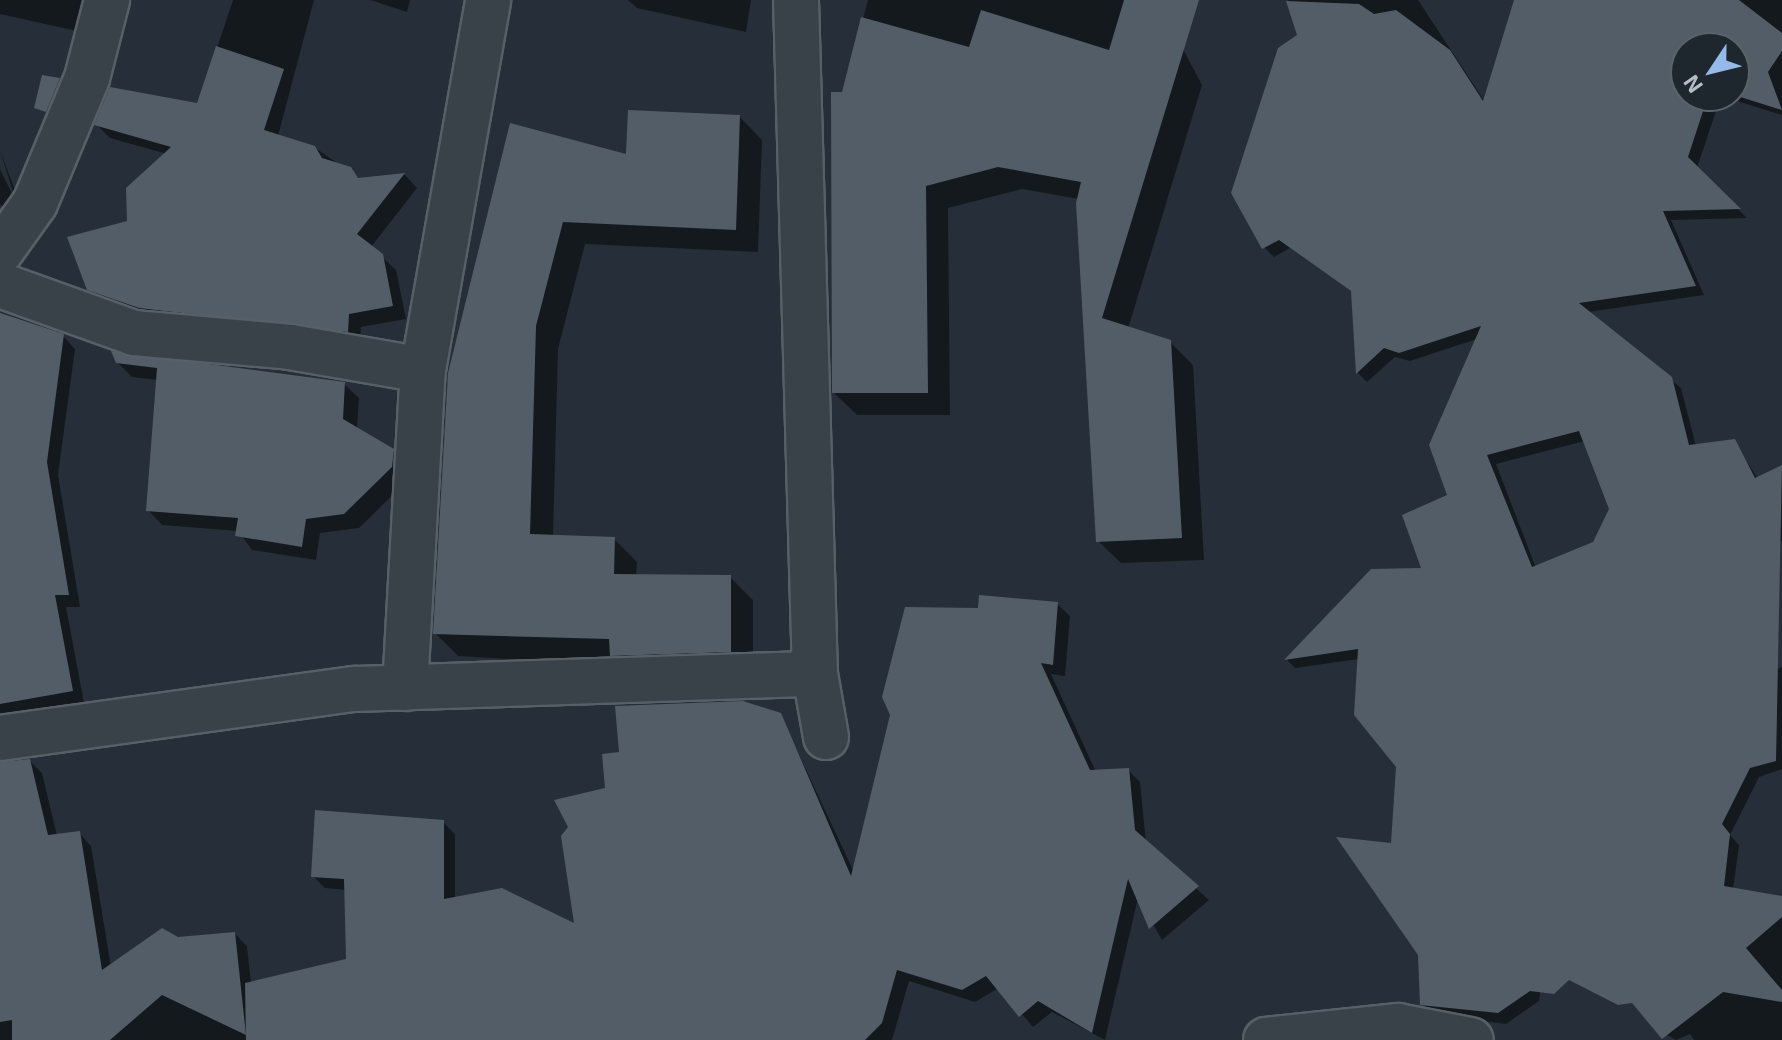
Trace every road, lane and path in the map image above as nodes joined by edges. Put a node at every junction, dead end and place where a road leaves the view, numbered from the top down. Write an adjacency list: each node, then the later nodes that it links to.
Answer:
1 (107, 0): 4 (street)
2 (488, 0): 6 (street)
3 (796, 0): 7 (street)
4 (0, 252)
5 (0, 285): 6 (street)
6 (423, 370): 8 (street)
7 (815, 674): 8 (street); 9 (street)
8 (405, 688): 10 (street)
9 (826, 737)
10 (0, 738)
11 (1266, 1040): 12 (street)
12 (1471, 1040)

